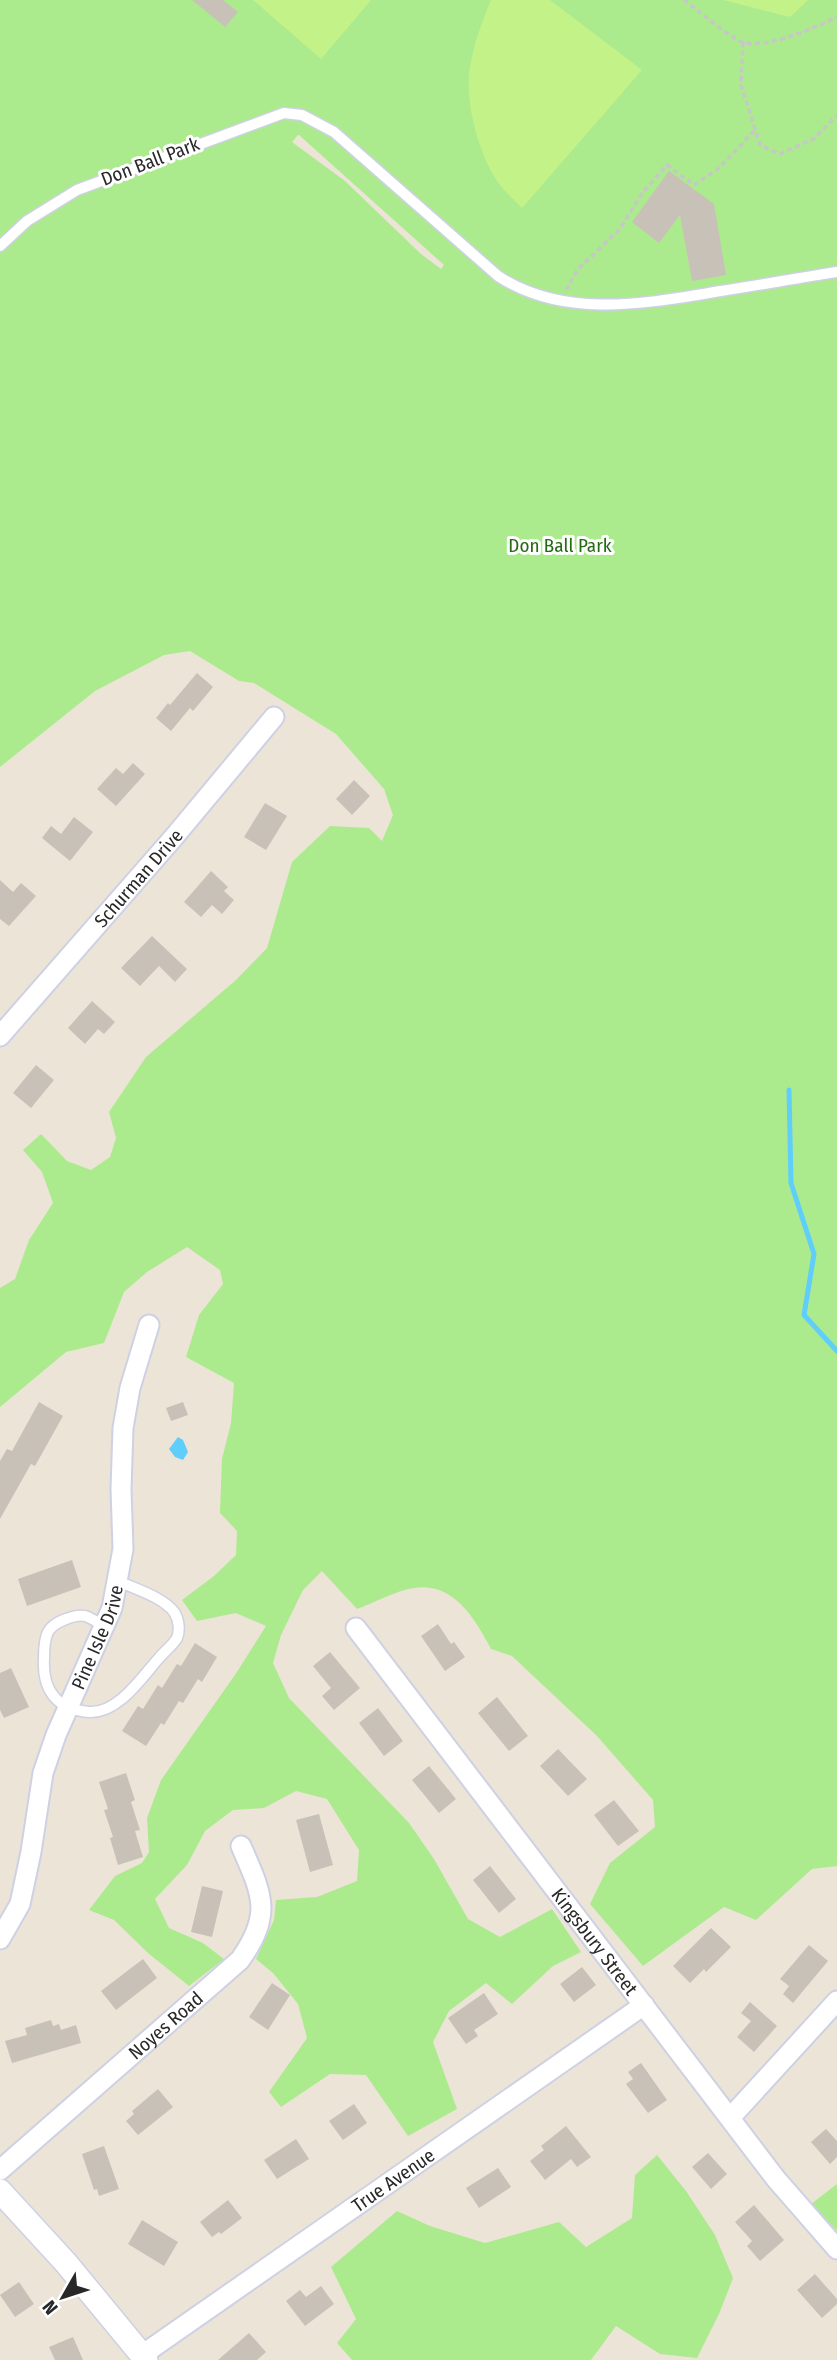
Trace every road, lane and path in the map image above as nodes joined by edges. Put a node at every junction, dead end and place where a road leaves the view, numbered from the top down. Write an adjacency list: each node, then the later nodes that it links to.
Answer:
1 (684, 0): 3 (path)
2 (837, 17): 3 (path)
3 (743, 42): 5 (path)
4 (837, 116): 5 (path)
5 (755, 130): 8 (path)
6 (0, 246): 8 (lane, Don Ball Park)
7 (837, 272): 8 (lane, Don Ball Park)
8 (561, 300)
9 (274, 717): 10 (street, Schurman Drive)
10 (0, 1036)
11 (149, 1325): 12 (street, Pine Isle Drive)
12 (118, 1581): 13 (street, Pine Isle Drive); 15 (lane)
13 (104, 1626): 15 (street, Pine Isle Drive); 15 (lane)
14 (356, 1628): 19 (street, Kingsbury Street)
15 (68, 1708): 17 (street, Pine Isle Drive)
16 (241, 1846): 21 (street, Noyes Road)
17 (0, 1939)
18 (837, 2001): 20 (street)
19 (644, 2005): 20 (street, Kingsbury Street); 24 (street, True Avenue)
20 (730, 2118): 23 (street, Kingsbury Street)
21 (0, 2170)
22 (0, 2191): 24 (street)
23 (837, 2249)
24 (144, 2358)

